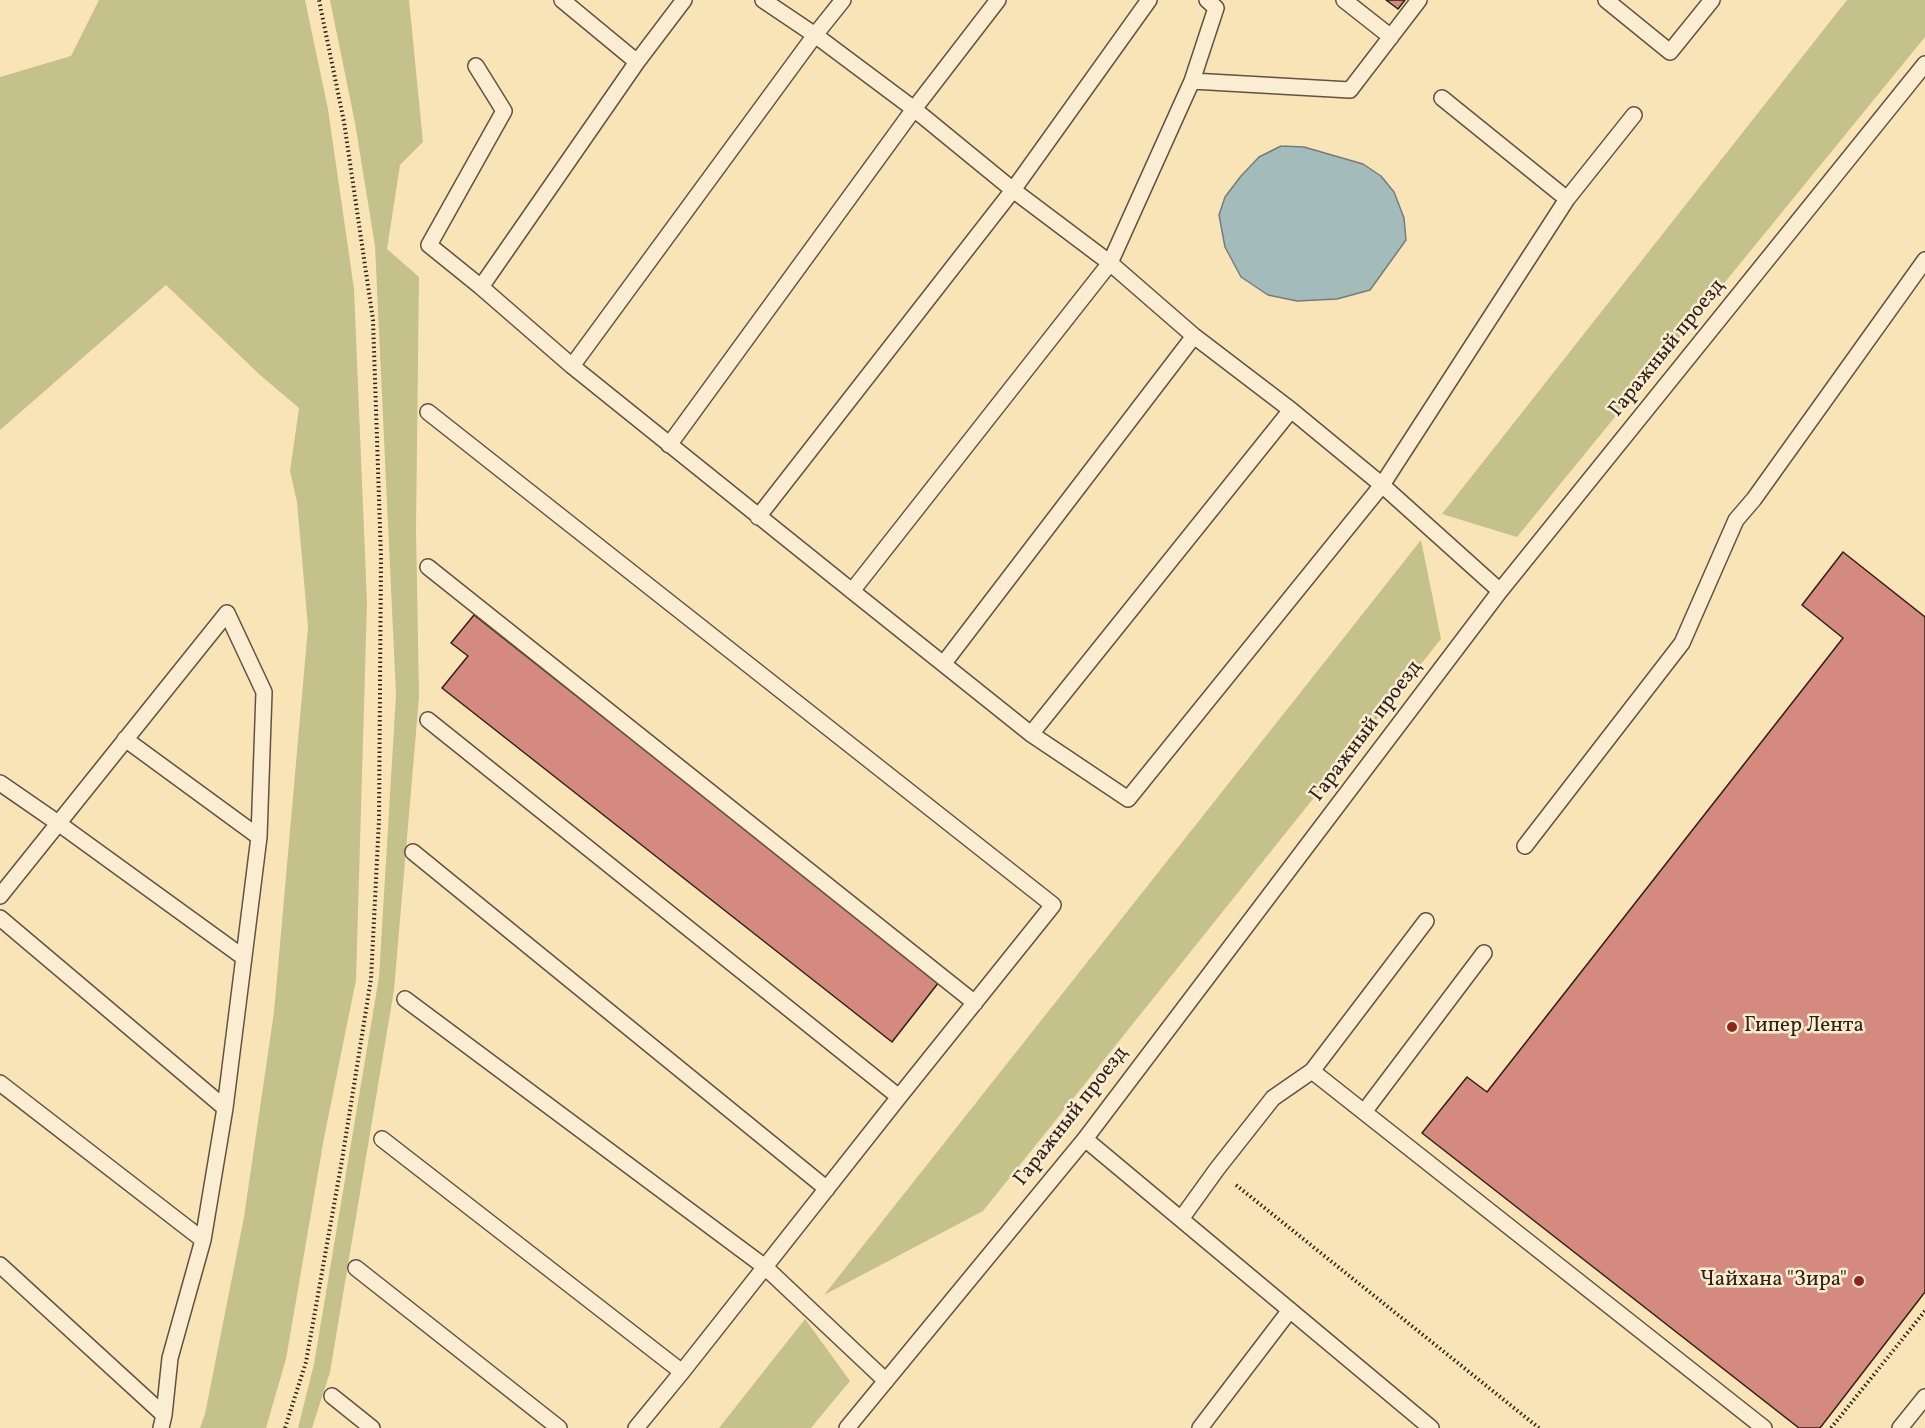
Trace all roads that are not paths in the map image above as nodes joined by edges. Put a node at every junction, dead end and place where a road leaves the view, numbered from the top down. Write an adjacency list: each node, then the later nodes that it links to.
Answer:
1 (562, 0): 14 (lane)
2 (684, 0): 14 (lane)
3 (763, 0): 12 (lane)
4 (843, 0): 12 (lane)
5 (998, 0): 19 (lane)
6 (1149, 0): 21 (lane)
7 (1207, 0): 17 (lane)
8 (1344, 0): 13 (lane)
9 (1419, 0): 13 (lane)
10 (1606, 0): 11 (lane)
11 (1712, 0)
12 (815, 34): 19 (lane); 27 (lane)
13 (1391, 37): 17 (lane)
14 (638, 62): 25 (lane)
15 (1925, 64): 35 (lane, Гаражный проезд)
16 (476, 66): 25 (lane)
17 (1192, 81): 24 (lane)
18 (1442, 98): 22 (lane)
19 (914, 109): 21 (lane); 30 (lane)
20 (1634, 115): 22 (lane)
21 (1013, 190): 24 (lane); 32 (lane)
22 (1567, 199): 31 (lane)
23 (1925, 260): 43 (lane)
24 (1110, 263): 26 (lane); 34 (lane)
25 (481, 286): 27 (lane)
26 (1194, 336): 28 (lane); 36 (lane)
27 (572, 366): 30 (lane)
28 (1291, 410): 31 (lane); 38 (lane)
29 (428, 412): 51 (lane)
30 (669, 445): 32 (lane)
31 (1382, 485): 35 (lane); 38 (lane)
32 (758, 517): 34 (lane)
33 (428, 567): 51 (lane)
34 (852, 591): 36 (lane)
35 (1500, 591): 57 (lane, Гаражный проезд)
36 (944, 663): 38 (lane)
37 (428, 720): 54 (lane)
38 (1031, 734)
39 (125, 739): 41 (lane); 42 (lane); 42 (lane)
40 (0, 783): 41 (lane)
41 (58, 823): 45 (lane); 49 (lane)
42 (259, 837): 49 (lane)
43 (1525, 846)
44 (413, 852): 59 (lane)
45 (0, 896)
46 (0, 918): 55 (lane)
47 (1426, 921): 52 (lane)
48 (1484, 954): 56 (lane)
49 (243, 957): 55 (lane)
50 (405, 999): 63 (lane)
51 (975, 1003): 54 (lane)
52 (1312, 1071): 56 (lane); 60 (lane)
53 (0, 1083): 61 (lane)
54 (898, 1097): 59 (lane)
55 (225, 1108): 61 (lane)
56 (1364, 1112): 77 (lane)
57 (1085, 1138): 60 (lane); 67 (lane, Гаражный проезд)
58 (382, 1139): 66 (lane)
59 (827, 1189): 63 (lane)
60 (1181, 1219): 65 (lane)
61 (202, 1240): 70 (lane)
62 (0, 1265): 70 (lane)
63 (765, 1267): 66 (lane); 67 (lane)
64 (356, 1268): 72 (lane)
65 (1290, 1310): 75 (lane); 76 (lane)
66 (682, 1372): 73 (lane)
67 (886, 1381): 74 (lane, Гаражный проезд)
68 (332, 1396): 71 (lane)
69 (1925, 1397): 78 (lane)
70 (163, 1422)
71 (372, 1428)
72 (560, 1428)
73 (636, 1428)
74 (847, 1428)
75 (1200, 1428)
76 (1431, 1428)
77 (1764, 1428)
78 (1900, 1428)

